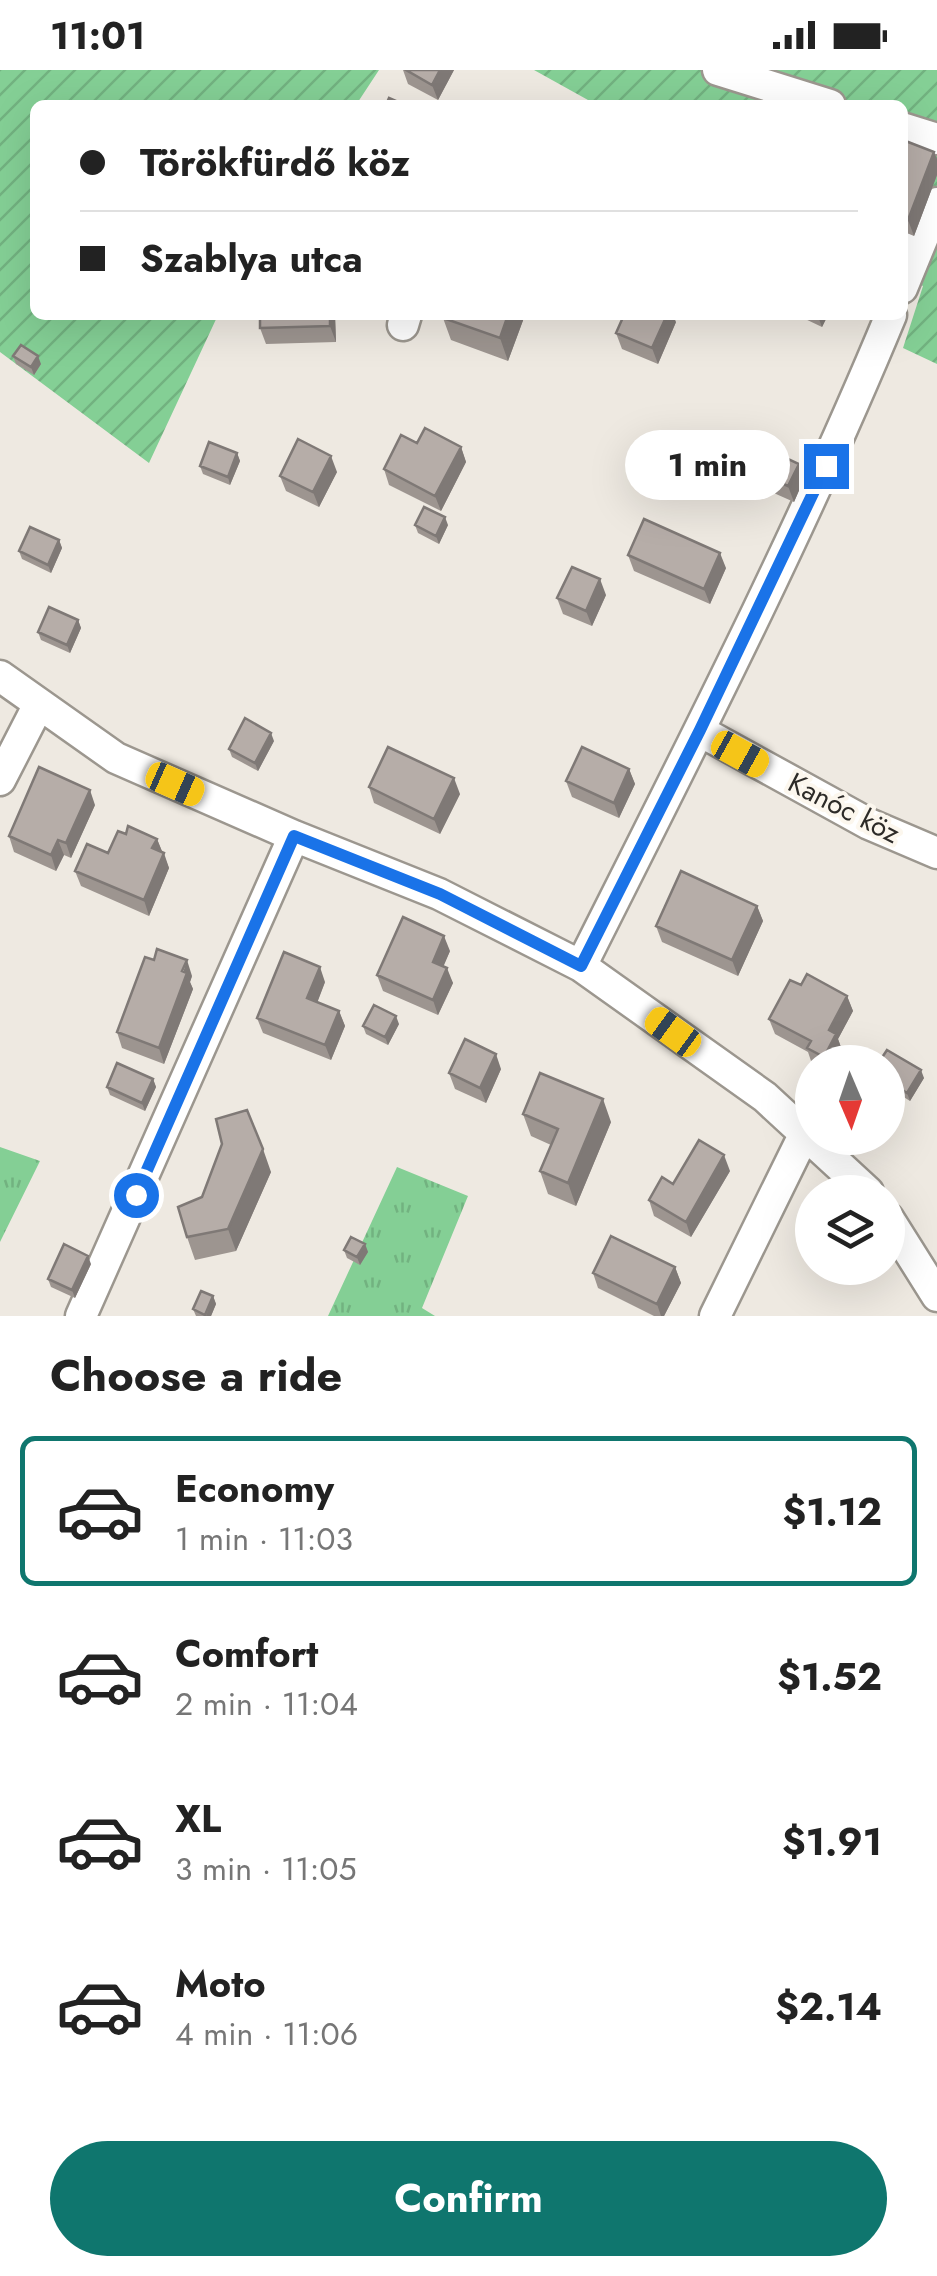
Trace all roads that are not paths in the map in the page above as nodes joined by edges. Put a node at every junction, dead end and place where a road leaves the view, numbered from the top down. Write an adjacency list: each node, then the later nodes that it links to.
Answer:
1 (718, 70): 2 (street)
2 (814, 100)
3 (908, 130): 4 (street)
4 (937, 138)
5 (937, 202): 6 (street)
6 (908, 273)
7 (889, 320): 10 (street)
8 (0, 676): 9 (street)
9 (38, 704): 11 (street); 12 (street)
10 (700, 730): 13 (street, Kanóc köz); 14 (street)
11 (0, 780)
12 (294, 836): 14 (street); 21 (street)
13 (937, 853)
14 (581, 966): 15 (street)
15 (795, 1126)
16 (795, 1153): 22 (street)
17 (826, 1155): 18 (street)
18 (849, 1175)
19 (905, 1245): 20 (street)
20 (937, 1296)
21 (81, 1316)
22 (714, 1316)

